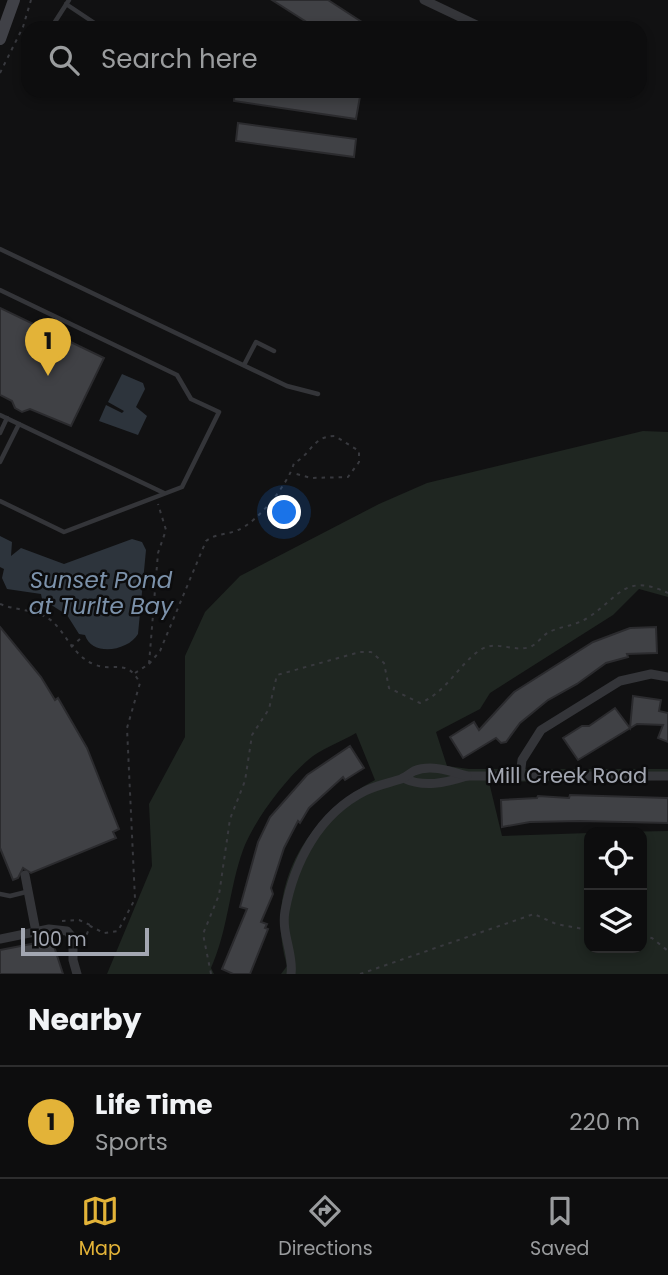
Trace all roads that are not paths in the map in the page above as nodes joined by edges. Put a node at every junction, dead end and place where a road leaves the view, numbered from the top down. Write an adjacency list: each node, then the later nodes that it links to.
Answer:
1 (15, 0): 7 (main road)
2 (424, 0): 6 (street)
3 (68, 2): 4 (lane); 5 (lane)
4 (56, 21)
5 (93, 21)
6 (468, 21)
7 (0, 39)
8 (0, 249): 11 (lane)
9 (0, 290): 18 (lane)
10 (274, 351): 11 (lane)
11 (244, 365): 12 (lane)
12 (318, 394)
13 (0, 415): 14 (lane)
14 (7, 418): 15 (lane); 16 (lane)
15 (19, 424): 17 (lane); 18 (lane)
16 (0, 433)
17 (0, 462)
18 (164, 494): 19 (lane)
19 (0, 501)
20 (668, 677): 22 (street)
21 (467, 776): 22 (street, Mill Creek Road); 24 (street, Mill Creek Road); 24 (street, Mill Creek Road)
22 (520, 776): 23 (street, Mill Creek Road)
23 (668, 776)
24 (402, 778): 31 (street, Mill Creek Road)
25 (25, 875): 26 (street)
26 (26, 892): 27 (lane); 28 (street)
27 (0, 894)
28 (36, 932): 29 (street); 30 (street)
29 (0, 939)
30 (77, 974)
31 (293, 974)

